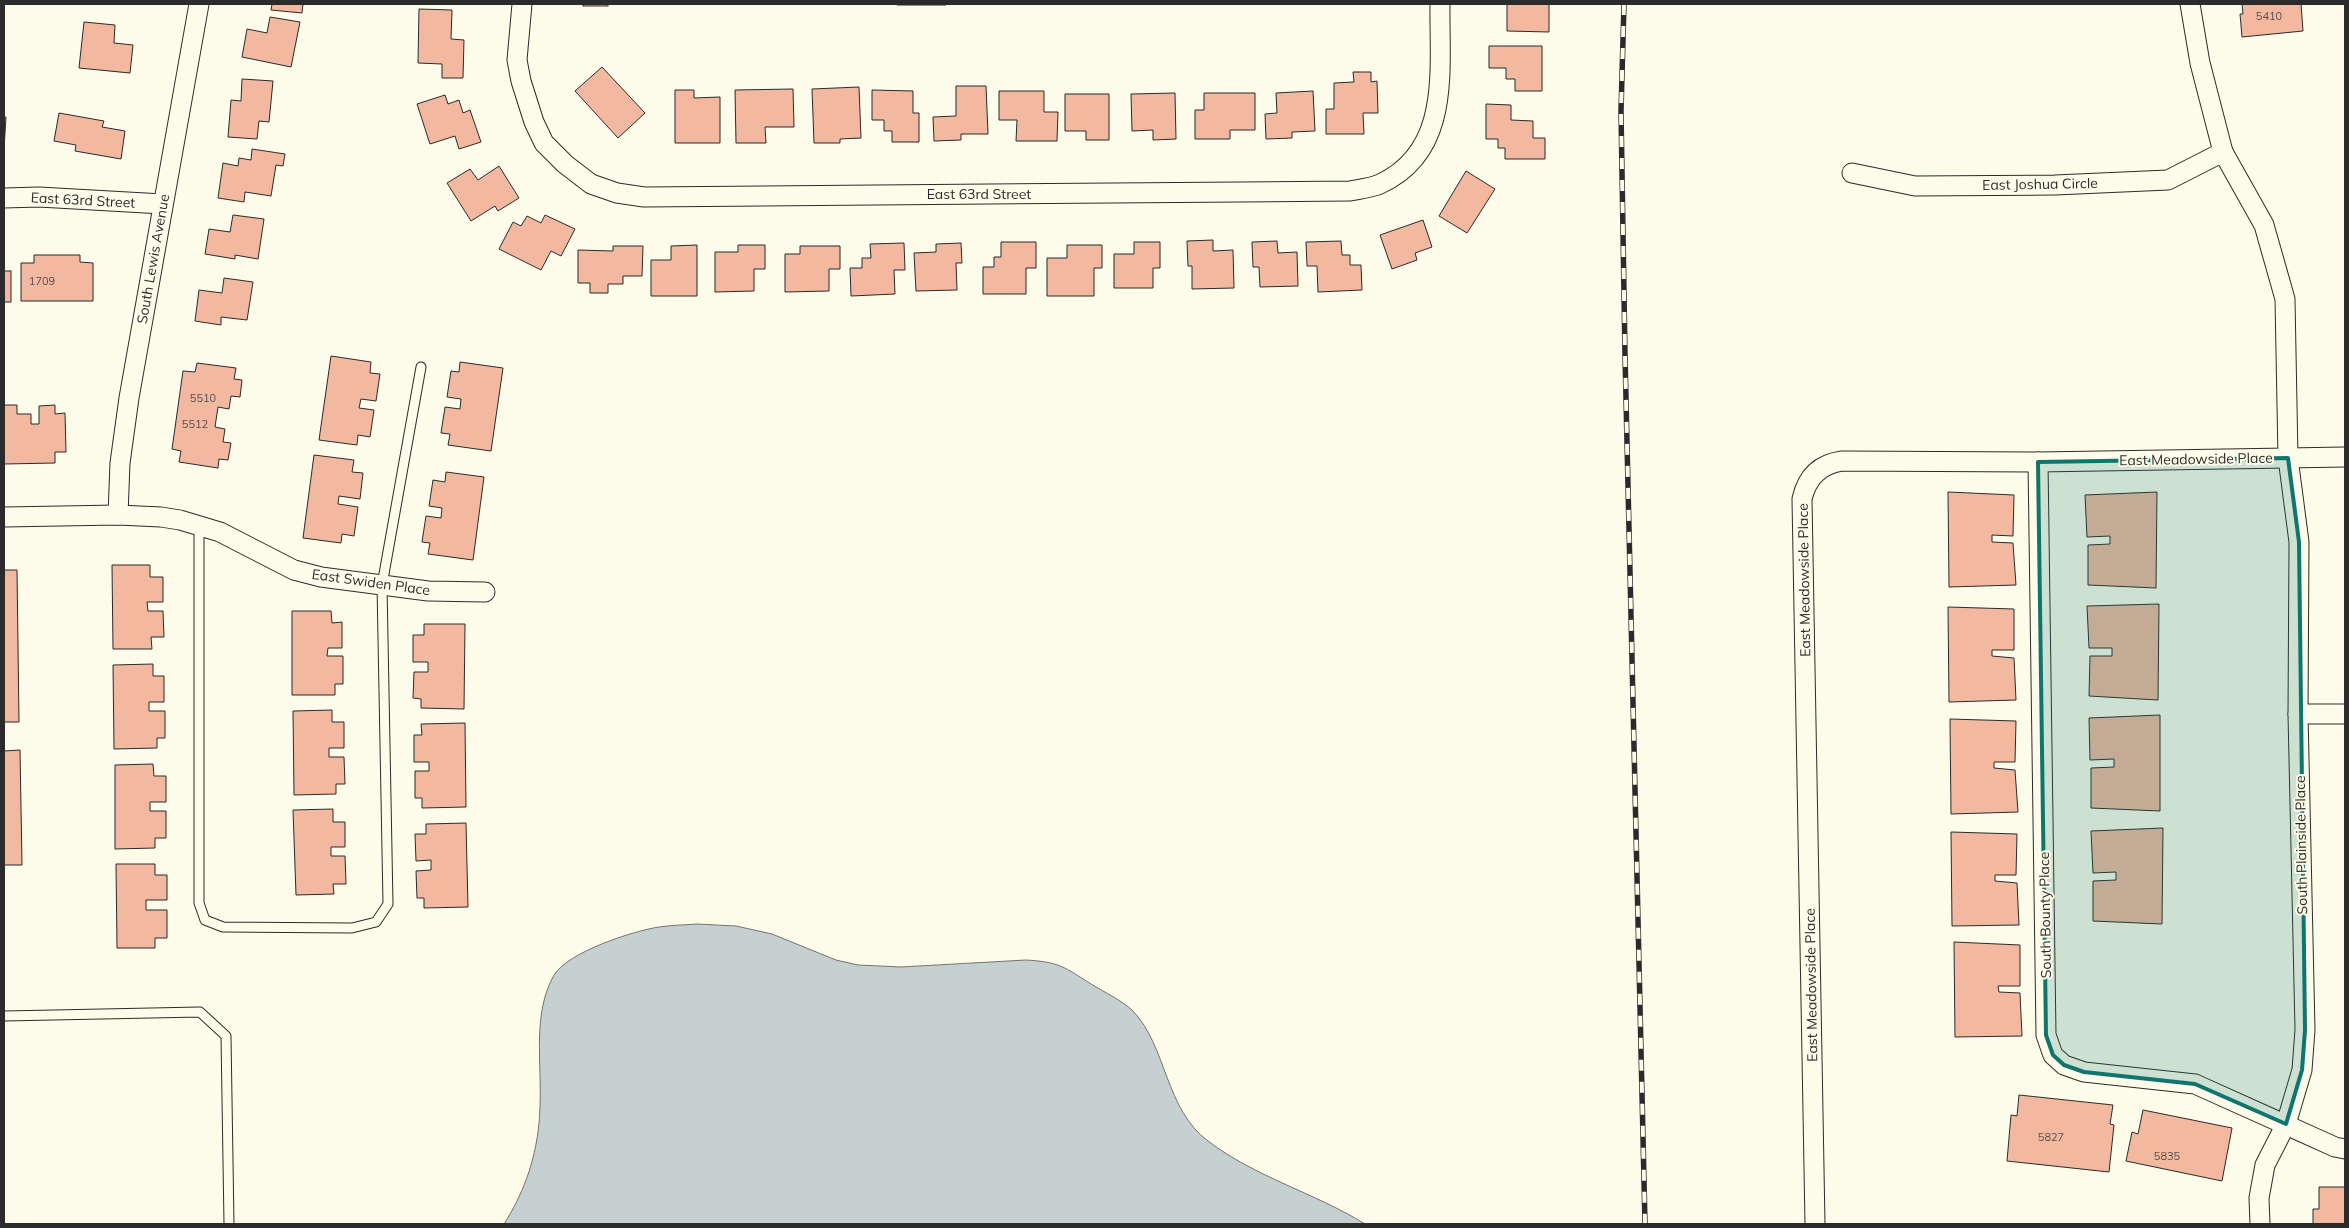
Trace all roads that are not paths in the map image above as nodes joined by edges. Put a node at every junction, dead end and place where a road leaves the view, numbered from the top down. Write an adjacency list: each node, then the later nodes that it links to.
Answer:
1 (199, 4): 8 (street, South Lewis Avenue)
2 (522, 4): 3 (street, East 63rd Street)
3 (1440, 4)
4 (2190, 4): 5 (street, South Plainside Place)
5 (2223, 152): 6 (street, East Joshua Circle); 11 (street, South Plainside Place)
6 (1852, 173)
7 (4, 198): 8 (street, East 63rd Street)
8 (163, 204): 13 (street, South Lewis Avenue)
9 (421, 367): 16 (lane)
10 (2345, 457): 11 (street, East Meadowside Place)
11 (2288, 458): 12 (street, East Meadowside Place); 18 (street, South Plainside Place)
12 (2038, 462): 21 (street, South Bounty Place); 24 (street, East Meadowside Place)
13 (118, 515): 14 (street, East Swiden Place); 15 (street, East Swiden Place)
14 (4, 517)
15 (199, 525): 16 (street, East Swiden Place); 16 (lane)
16 (382, 586): 17 (street, East Swiden Place)
17 (486, 592)
18 (2298, 714): 19 (street); 21 (street, South Plainside Place)
19 (2345, 714)
20 (4, 1016): 23 (lane)
21 (2286, 1124): 22 (street, South Bounty Place); 25 (street, South Plainside Place)
22 (2345, 1149)
23 (229, 1224)
24 (1815, 1224)
25 (2260, 1224)

